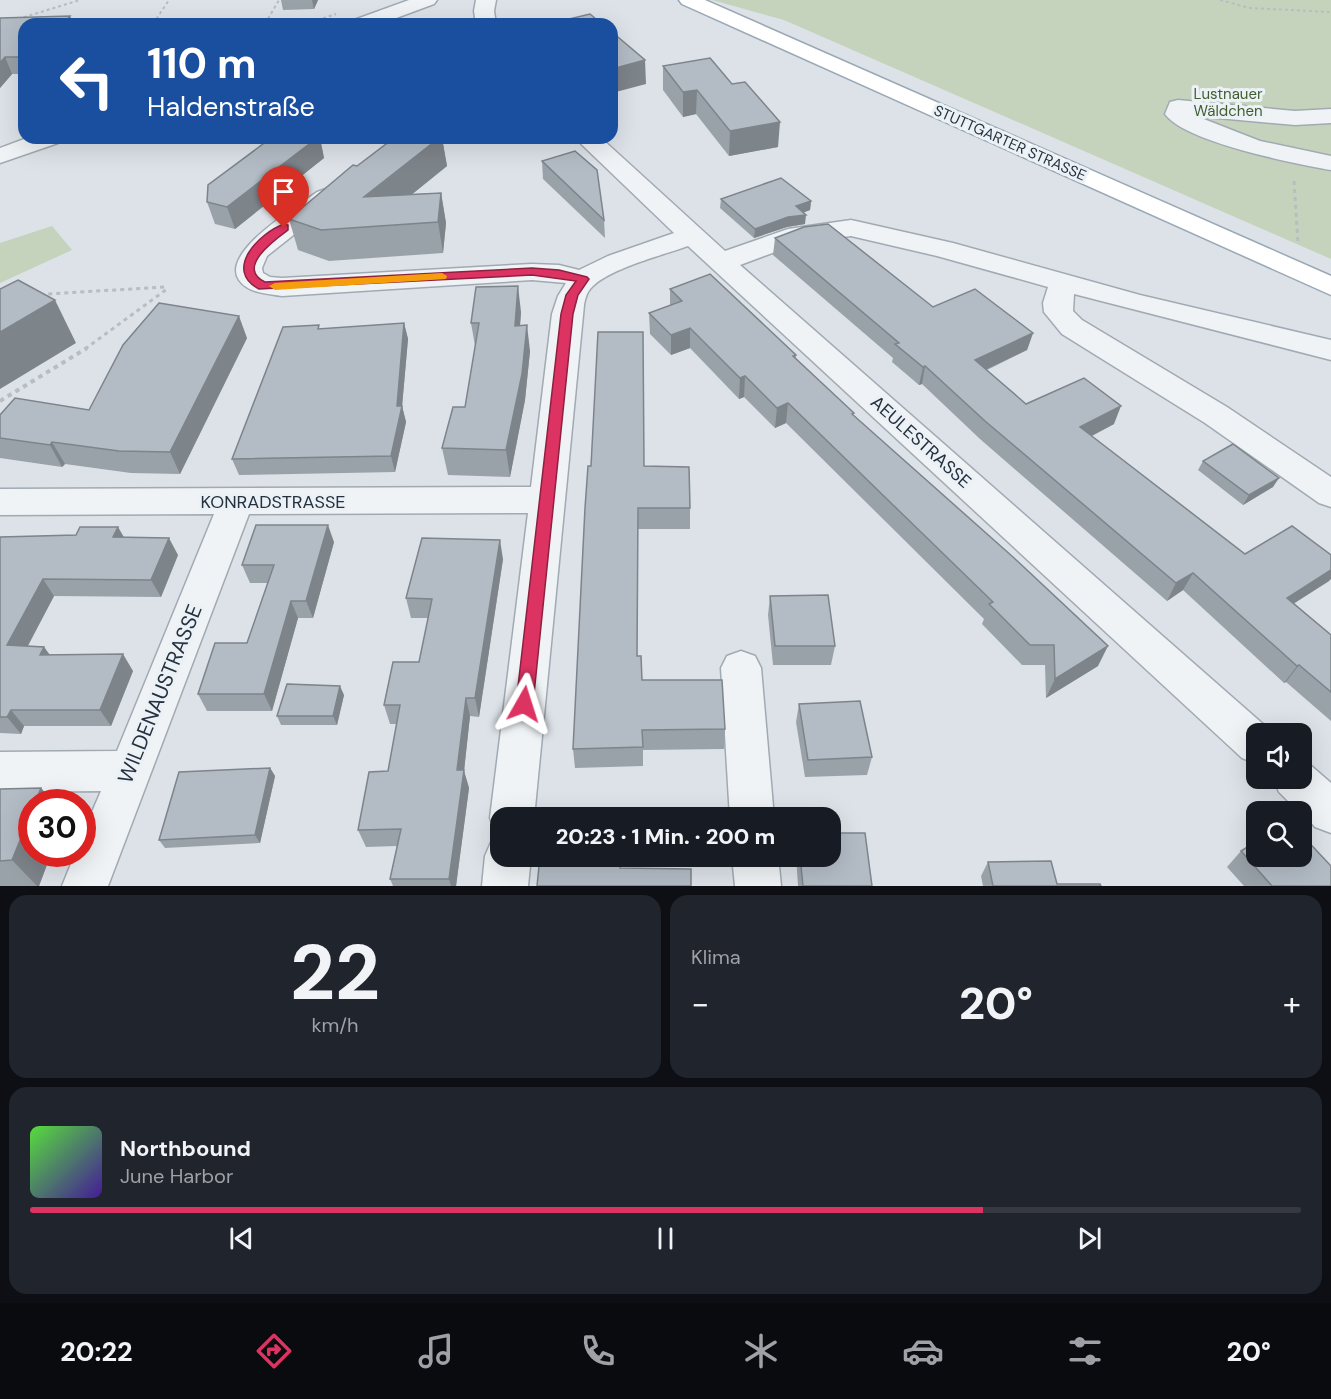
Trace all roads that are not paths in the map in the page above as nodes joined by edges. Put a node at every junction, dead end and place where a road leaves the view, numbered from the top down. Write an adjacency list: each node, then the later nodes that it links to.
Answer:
1 (427, 0): 4 (street)
2 (486, 0): 5 (street)
3 (689, 0): 16 (main road, STUTTGARTER STRASSE)
4 (378, 18)
5 (485, 18)
6 (1331, 116): 10 (street)
7 (33, 144): 9 (street)
8 (592, 144): 12 (street, AEULESTRASSE)
9 (0, 156)
10 (1331, 163)
11 (345, 183): 14 (street)
12 (692, 236): 13 (street, AEULESTRASSE); 14 (street)
13 (722, 262): 15 (street); 23 (street, AEULESTRASSE)
14 (583, 279): 19 (street)
15 (1064, 283): 17 (street); 18 (street)
16 (1331, 286)
17 (1331, 350)
18 (1331, 494)
19 (546, 500): 21 (street, KONRADSTRASSE); 27 (street)
20 (0, 502): 21 (street, KONRADSTRASSE)
21 (236, 502): 24 (street, WILDENAUSTRASSE)
22 (741, 668): 28 (street)
23 (1246, 735)
24 (128, 771): 25 (street); 32 (street, WILDENAUSTRASSE)
25 (0, 772)
26 (1306, 789): 29 (street)
27 (513, 807)
28 (751, 807)
29 (1331, 812)
30 (507, 867): 33 (street)
31 (756, 867): 34 (street)
32 (85, 886)
33 (505, 886)
34 (758, 886)

